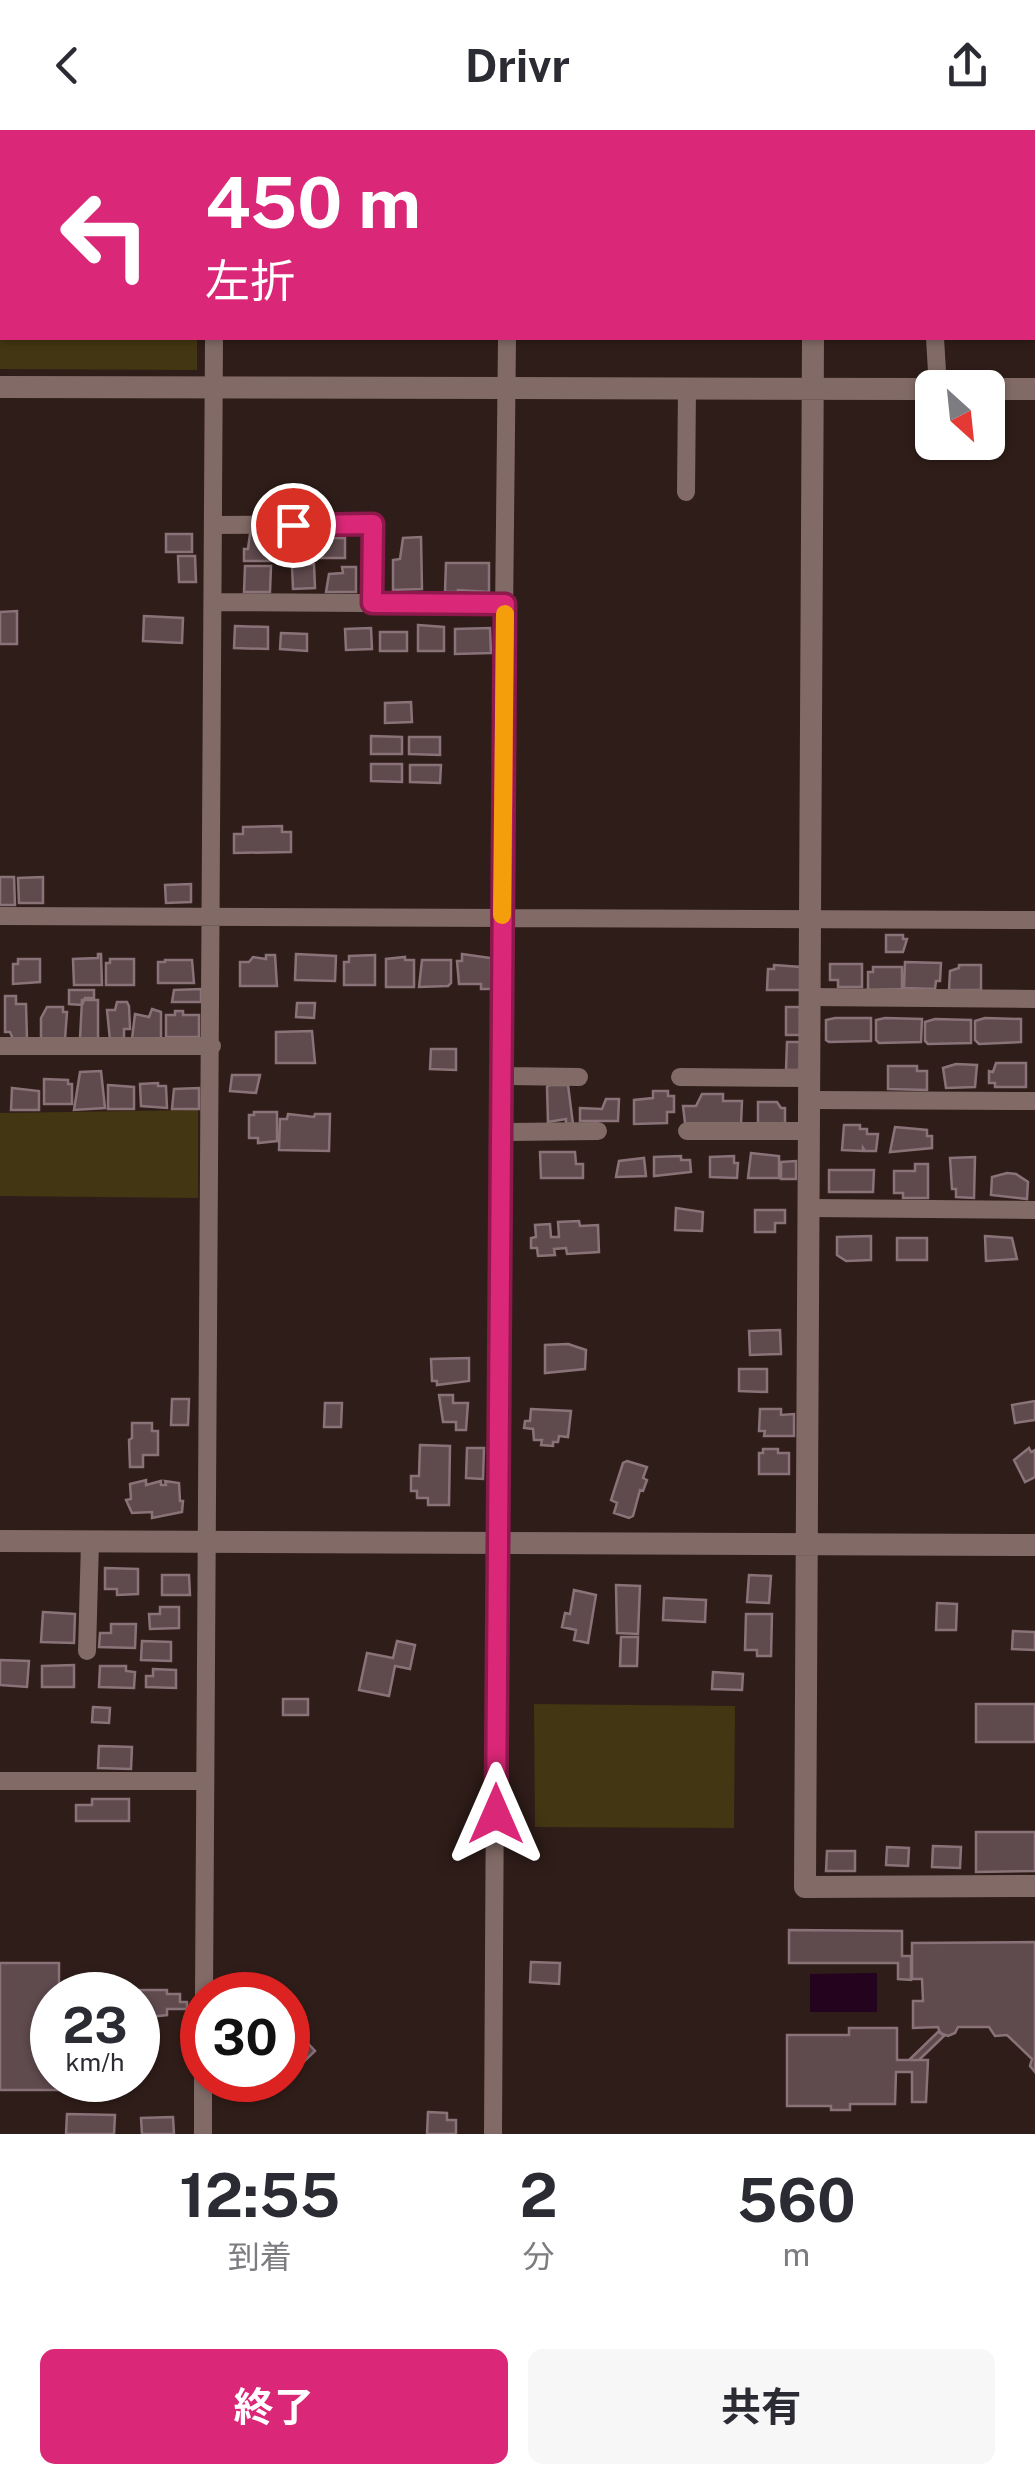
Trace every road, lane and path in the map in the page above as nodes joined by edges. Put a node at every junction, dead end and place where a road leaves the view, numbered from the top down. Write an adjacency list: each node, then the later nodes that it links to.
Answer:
1 (214, 340): 6 (street)
2 (508, 340): 8 (street)
3 (813, 340): 10 (street)
4 (936, 340): 5 (street)
5 (935, 370)
6 (214, 385): 7 (street); 8 (street); 15 (street)
7 (0, 387)
8 (507, 387): 9 (street); 18 (street)
9 (688, 388): 10 (street); 14 (street)
10 (812, 388): 11 (street); 23 (street)
11 (915, 388)
12 (1005, 389): 13 (street)
13 (1035, 389)
14 (686, 492)
15 (213, 525): 16 (street); 17 (street)
16 (212, 602): 17 (street); 20 (street)
17 (372, 603): 18 (street)
18 (505, 604): 21 (street)
19 (0, 916): 20 (street)
20 (210, 918): 21 (street); 27 (street)
21 (502, 918): 23 (street); 28 (street)
22 (1035, 920): 23 (street)
23 (810, 921): 24 (street)
24 (810, 996): 25 (street); 31 (street)
25 (1035, 999)
26 (0, 1046): 27 (street)
27 (212, 1046): 41 (street)
28 (499, 1076): 29 (street); 36 (street)
29 (579, 1077)
30 (680, 1077): 31 (street)
31 (809, 1089): 32 (street); 35 (street)
32 (1035, 1101)
33 (598, 1131): 36 (street)
34 (687, 1131): 35 (street)
35 (810, 1131): 37 (street)
36 (499, 1132): 42 (street)
37 (810, 1208): 38 (street); 43 (street)
38 (1035, 1210)
39 (0, 1541): 40 (street)
40 (90, 1542): 41 (street); 45 (street)
41 (207, 1542): 42 (street); 47 (street)
42 (498, 1544): 43 (street); 52 (street)
43 (806, 1544): 44 (street); 48 (street)
44 (1035, 1546)
45 (87, 1651)
46 (0, 1781): 47 (street)
47 (205, 1781): 49 (street)
48 (1035, 1886)
49 (204, 1972)
50 (204, 2102): 51 (street)
51 (203, 2134)
52 (493, 2134)

